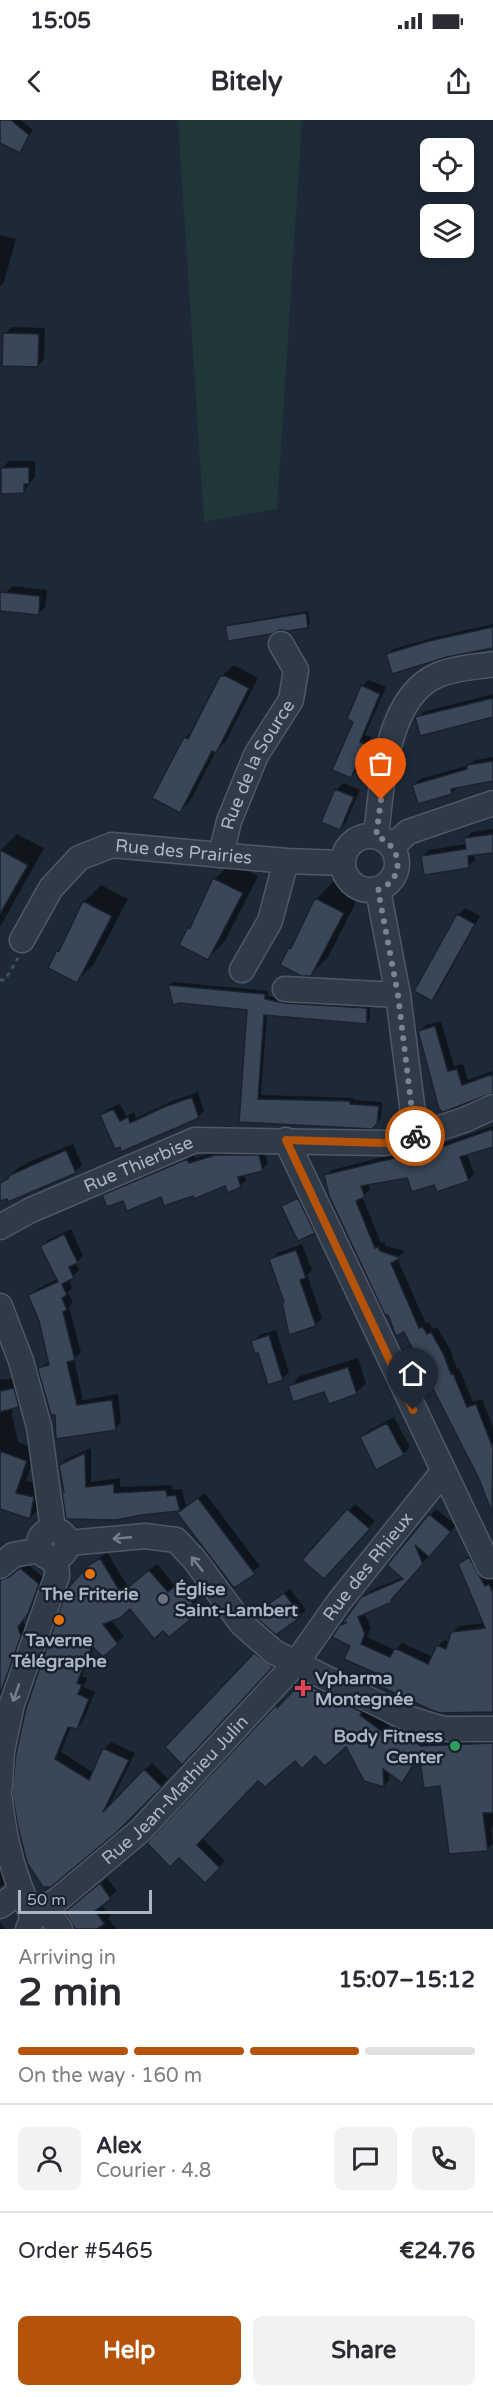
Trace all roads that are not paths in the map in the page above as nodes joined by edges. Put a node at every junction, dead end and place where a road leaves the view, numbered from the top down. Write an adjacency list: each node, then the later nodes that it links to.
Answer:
1 (281, 644): 5 (street, Rue de la Source)
2 (493, 664): 4 (street)
3 (493, 803): 4 (street)
4 (385, 841): 7 (street); 8 (street)
5 (221, 855): 6 (street, Rue des Prairies); 9 (street, Rue des Prairies)
6 (286, 861): 7 (street, Rue des Prairies); 10 (street)
7 (342, 863): 8 (street)
8 (378, 890): 12 (street)
9 (22, 940)
10 (242, 970)
11 (285, 988): 12 (street)
12 (398, 995): 14 (street)
13 (493, 1107): 14 (street, Rue Thierbise)
14 (416, 1136): 15 (street, Rue Thierbise)
15 (286, 1140): 16 (street, Rue Thierbise); 18 (street)
16 (0, 1227)
17 (0, 1306): 19 (street)
18 (443, 1472): 21 (street); 22 (street, Rue des Rhieux)
19 (54, 1545): 20 (street); 22 (street, one-way to 19); 24 (street, one-way to 24)
20 (0, 1566)
21 (489, 1566)
22 (296, 1663): 23 (street); 29 (street, Rue Jean-Mathieu Julin)
23 (493, 1729)
24 (0, 1786)
25 (0, 1799): 26 (street)
26 (0, 1805): 27 (street)
27 (20, 1892): 28 (street); 29 (street)
28 (0, 1906)
29 (33, 1920): 30 (street)
30 (60, 1929)

